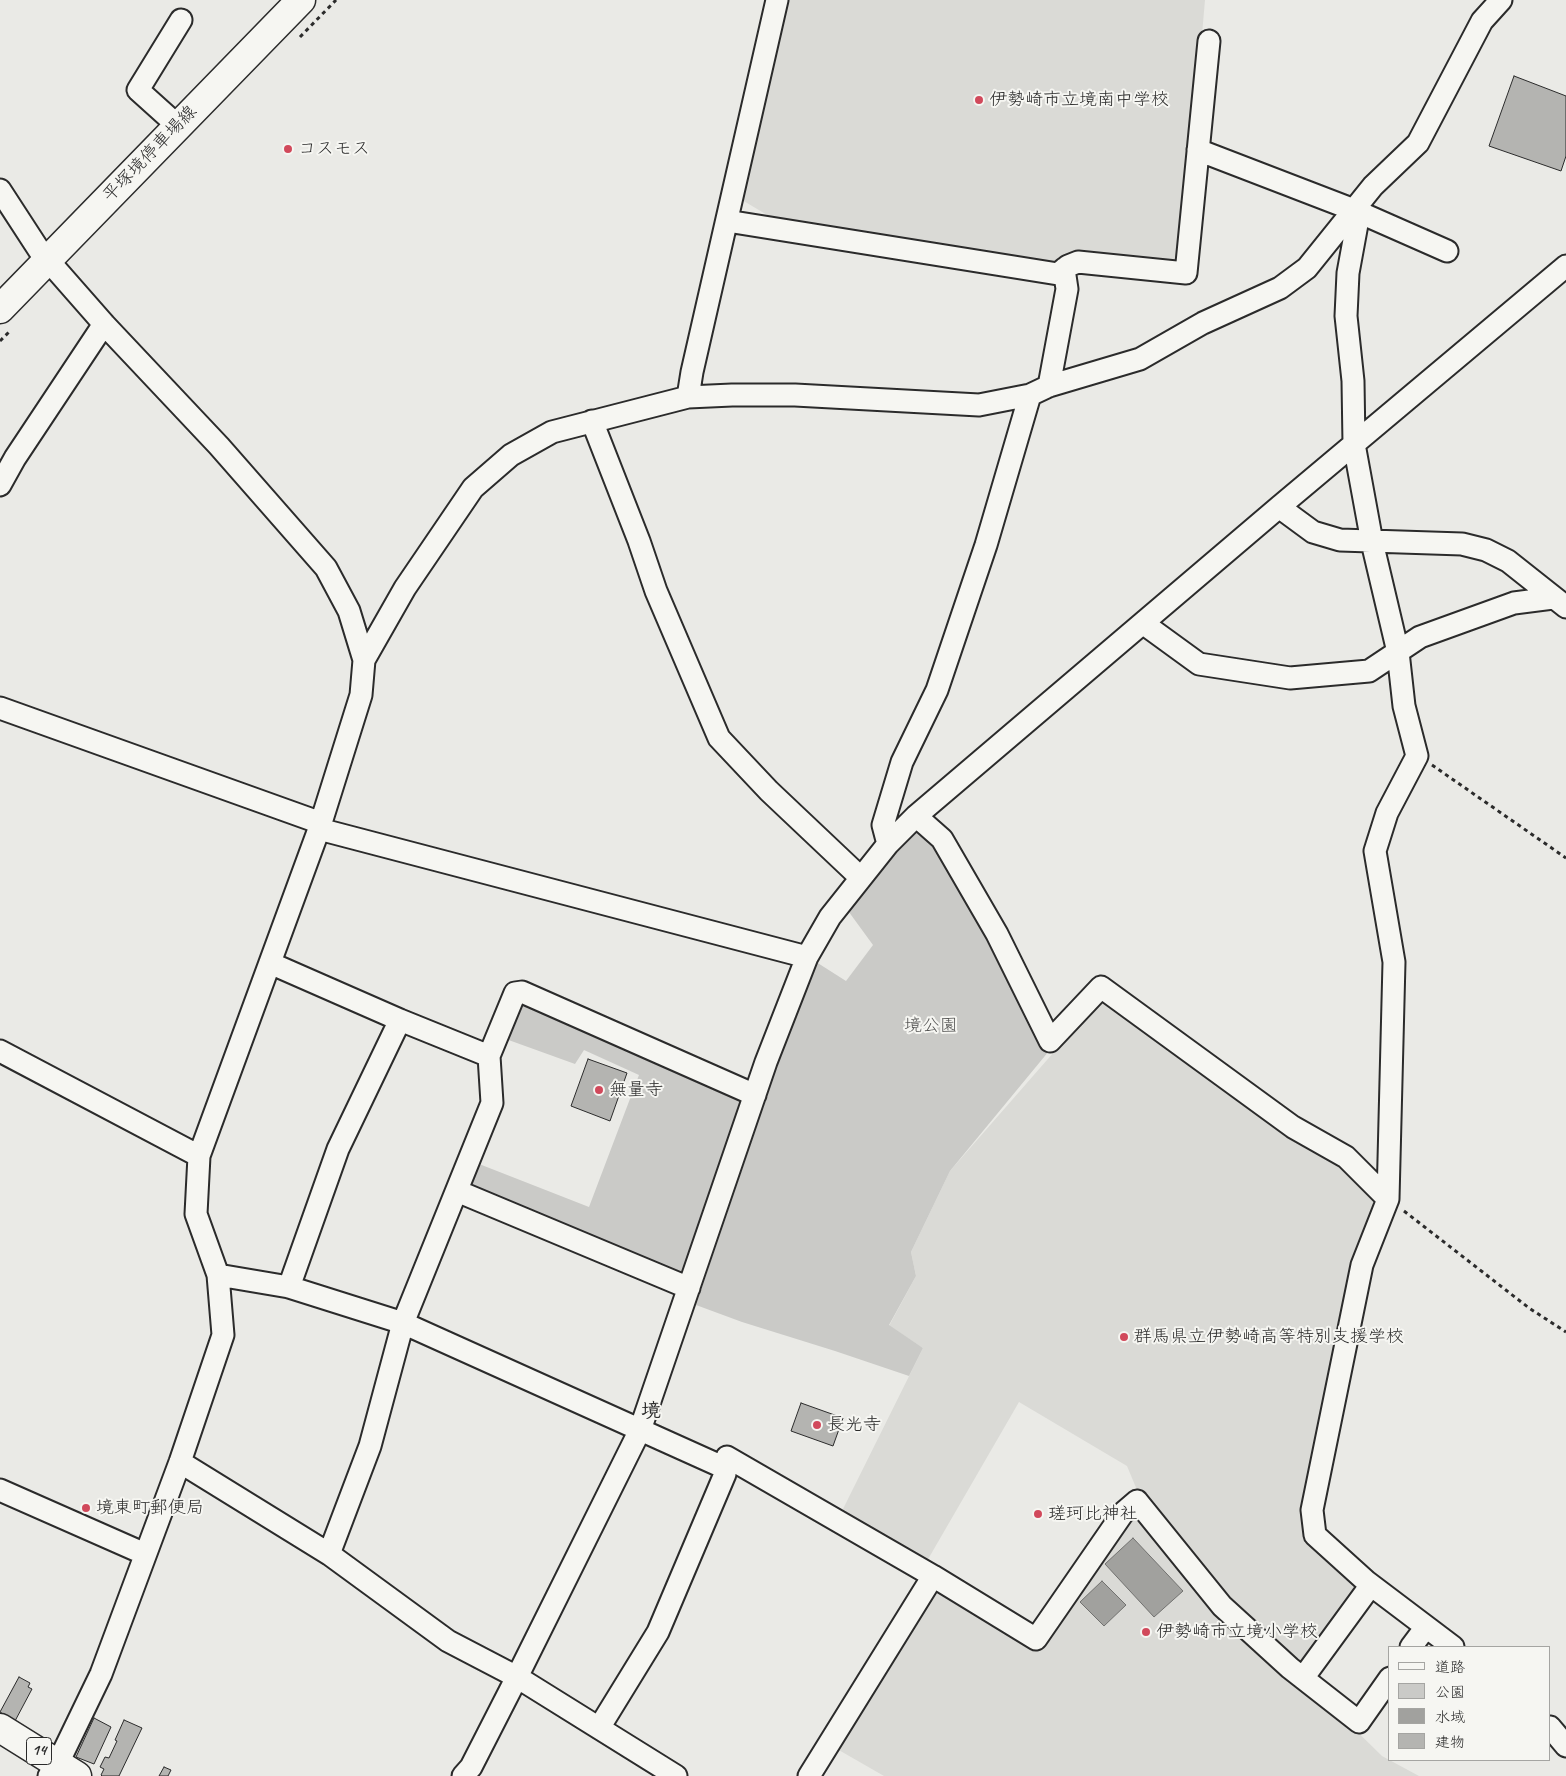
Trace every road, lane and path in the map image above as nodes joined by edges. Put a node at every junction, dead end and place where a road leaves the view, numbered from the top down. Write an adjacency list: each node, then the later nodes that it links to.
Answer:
1 (301, 0): 6 (main road, 平塚境停車場線)
2 (777, 0): 10 (street)
3 (1501, 0): 9 (street)
4 (181, 20): 6 (street)
5 (1209, 40): 7 (street)
6 (178, 126): 12 (main road, 平塚境停車場線)
7 (1198, 150): 9 (street); 14 (street)
8 (0, 190): 12 (street)
9 (1352, 212): 11 (street); 17 (street); 21 (street)
10 (727, 221): 14 (street); 19 (street)
11 (1447, 251)
12 (47, 260): 15 (main road, 平塚境停車場線); 16 (street)
13 (1566, 266): 21 (street)
14 (1064, 269): 17 (street)
15 (0, 309)
16 (104, 324): 22 (street); 29 (street)
17 (1049, 386): 18 (street)
18 (1030, 395): 19 (street); 34 (street)
19 (688, 397): 20 (street)
20 (592, 421): 29 (street); 36 (street)
21 (1354, 444): 24 (street); 25 (street)
22 (8, 455): 23 (street)
23 (0, 484)
24 (1279, 507): 25 (street); 27 (street)
25 (1372, 542): 26 (street); 28 (street)
26 (1559, 603): 28 (street)
27 (1144, 624): 28 (street); 32 (street)
28 (1398, 652): 31 (street)
29 (364, 660): 33 (street)
30 (0, 708): 33 (street)
31 (1417, 756): 35 (path); 45 (street)
32 (916, 816): 34 (street); 45 (street)
33 (320, 826): 37 (street); 38 (street)
34 (888, 844): 36 (street)
35 (1566, 858)
36 (861, 878): 37 (street)
37 (806, 957): 42 (street)
38 (270, 963): 39 (street); 43 (street)
39 (400, 1020): 41 (street); 47 (street)
40 (0, 1051): 43 (street)
41 (488, 1056): 42 (street); 44 (street)
42 (755, 1095): 48 (street)
43 (199, 1156): 46 (street)
44 (456, 1191): 48 (street); 49 (street)
45 (1388, 1199): 50 (path); 58 (street)
46 (218, 1275): 47 (street); 52 (street)
47 (289, 1286): 49 (street)
48 (689, 1288): 51 (street)
49 (403, 1323): 51 (street); 56 (street)
50 (1566, 1332)
51 (640, 1430): 53 (street); 62 (street)
52 (180, 1462): 55 (street); 56 (street)
53 (724, 1468): 57 (street); 66 (street)
54 (0, 1490): 55 (street)
55 (145, 1554): 69 (street)
56 (329, 1554): 62 (street)
57 (933, 1576): 63 (street); 72 (street)
58 (1371, 1585): 59 (street); 63 (street)
59 (1426, 1627): 60 (street); 61 (street)
60 (1413, 1646)
61 (1453, 1646)
62 (517, 1677): 66 (street); 70 (street)
63 (1303, 1678): 64 (street)
64 (1388, 1681)
65 (0, 1728): 69 (main road, 14)
66 (598, 1728): 71 (street)
67 (1551, 1728): 68 (street)
68 (1566, 1746)
69 (61, 1772)
70 (463, 1776)
71 (676, 1776)
72 (810, 1776)

